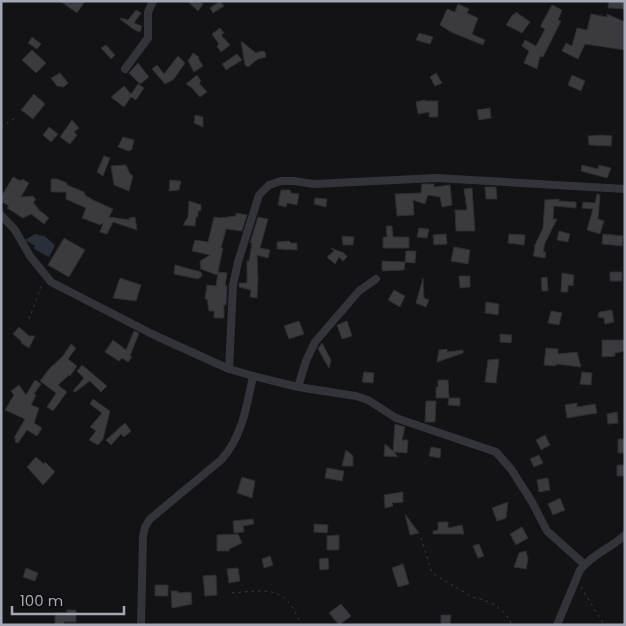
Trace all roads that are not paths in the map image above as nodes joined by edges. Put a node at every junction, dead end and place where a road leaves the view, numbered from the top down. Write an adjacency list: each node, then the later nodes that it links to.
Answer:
1 (152, 1): 2 (street)
2 (125, 69)
3 (625, 189): 6 (street)
4 (1, 215): 6 (street)
5 (376, 279): 8 (street)
6 (229, 368): 7 (street)
7 (253, 376): 8 (street); 11 (street)
8 (298, 387): 10 (street)
9 (625, 535): 10 (street)
10 (584, 564): 12 (street)
11 (141, 625)
12 (557, 625)

